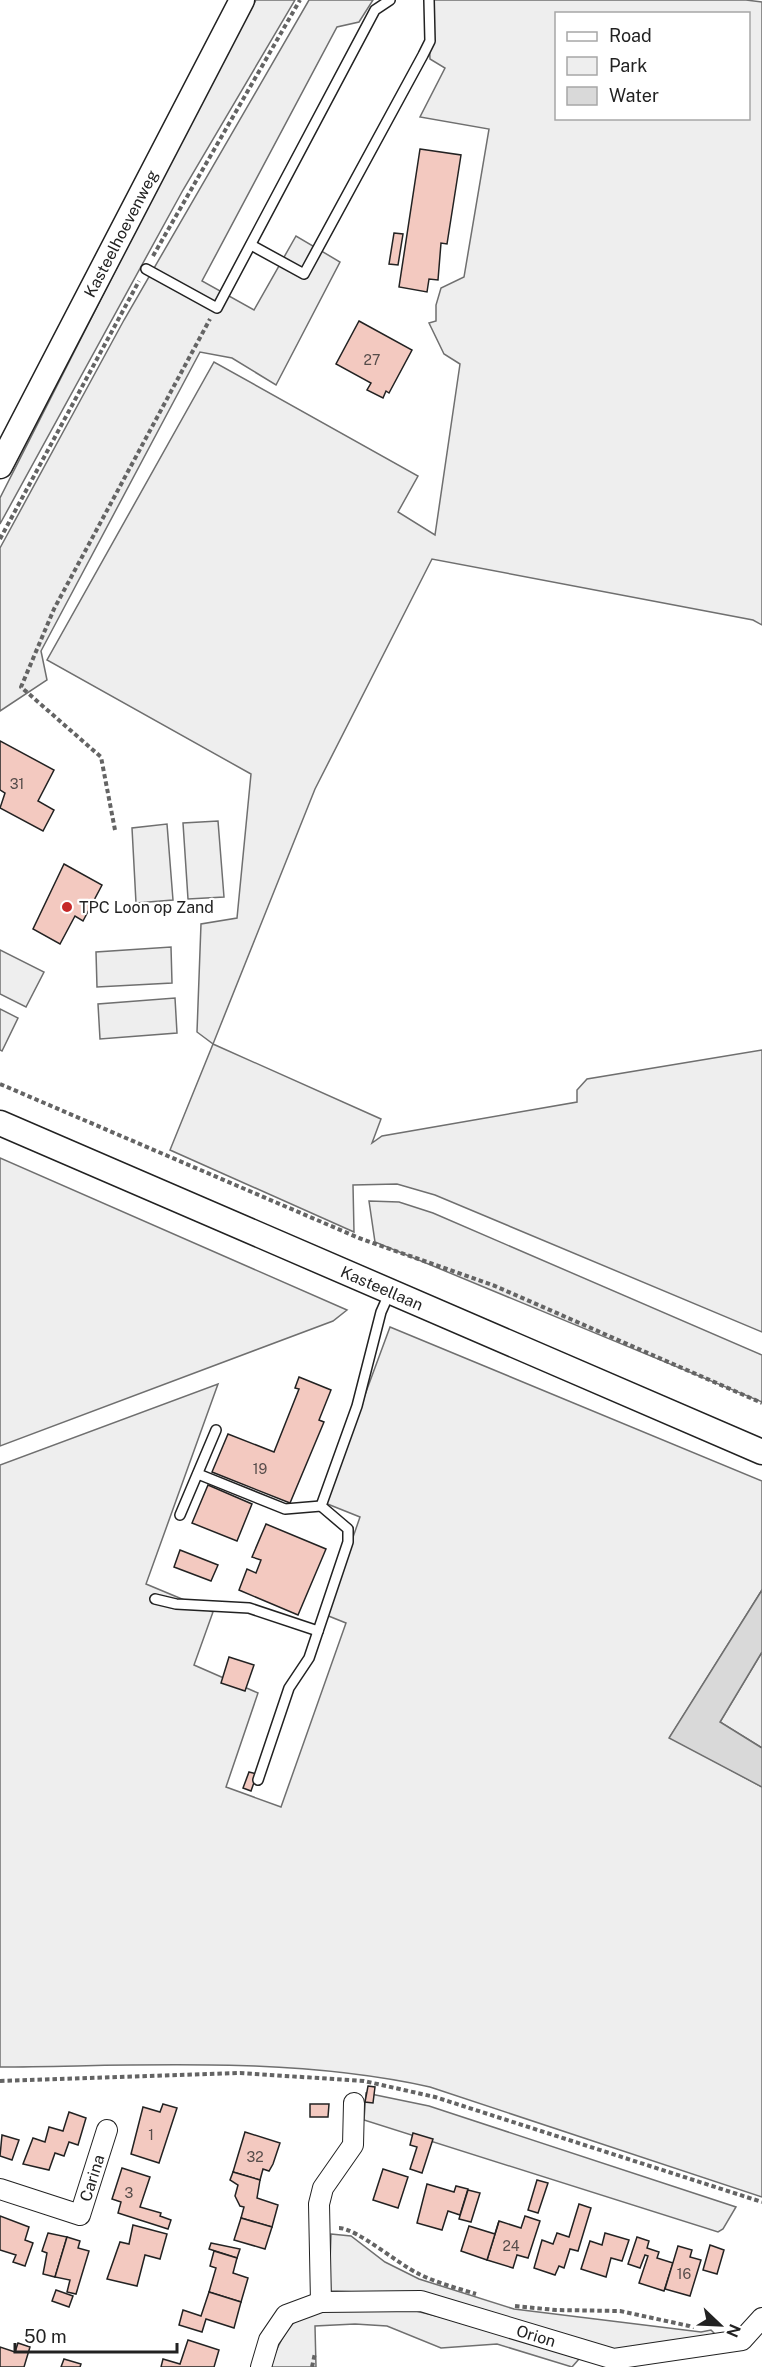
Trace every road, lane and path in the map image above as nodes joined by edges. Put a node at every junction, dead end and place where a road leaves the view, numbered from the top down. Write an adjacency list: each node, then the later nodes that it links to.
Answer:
1 (242, 0): 8 (street, Kasteelhoevenweg)
2 (300, 0): 6 (path)
3 (390, 0): 5 (lane)
4 (429, 0): 5 (lane)
5 (250, 245): 7 (lane)
6 (146, 269): 7 (lane); 9 (path)
7 (217, 308): 10 (path)
8 (0, 466)
9 (0, 539)
10 (115, 831)
11 (0, 1084): 14 (path)
12 (0, 1123): 13 (street, Kasteellaan)
13 (390, 1291): 16 (street, Kasteellaan); 18 (lane)
14 (762, 1403)
15 (216, 1430): 17 (lane)
16 (762, 1452)
17 (198, 1474): 18 (lane); 19 (lane)
18 (321, 1506): 21 (lane)
19 (180, 1515)
20 (155, 1599): 21 (lane)
21 (318, 1631): 22 (lane)
22 (258, 1780)
23 (0, 2081): 27 (path)
24 (354, 2103): 28 (street)
25 (107, 2130): 26 (street, Carina)
26 (0, 2189)
27 (762, 2202)
28 (319, 2228): 29 (path); 30 (street)
29 (485, 2297)
30 (321, 2302): 33 (street, Orion); 35 (street, Orion)
31 (507, 2303): 32 (path)
32 (698, 2329)
33 (758, 2330)
34 (315, 2354): 36 (path)
35 (261, 2367)
36 (312, 2367)

